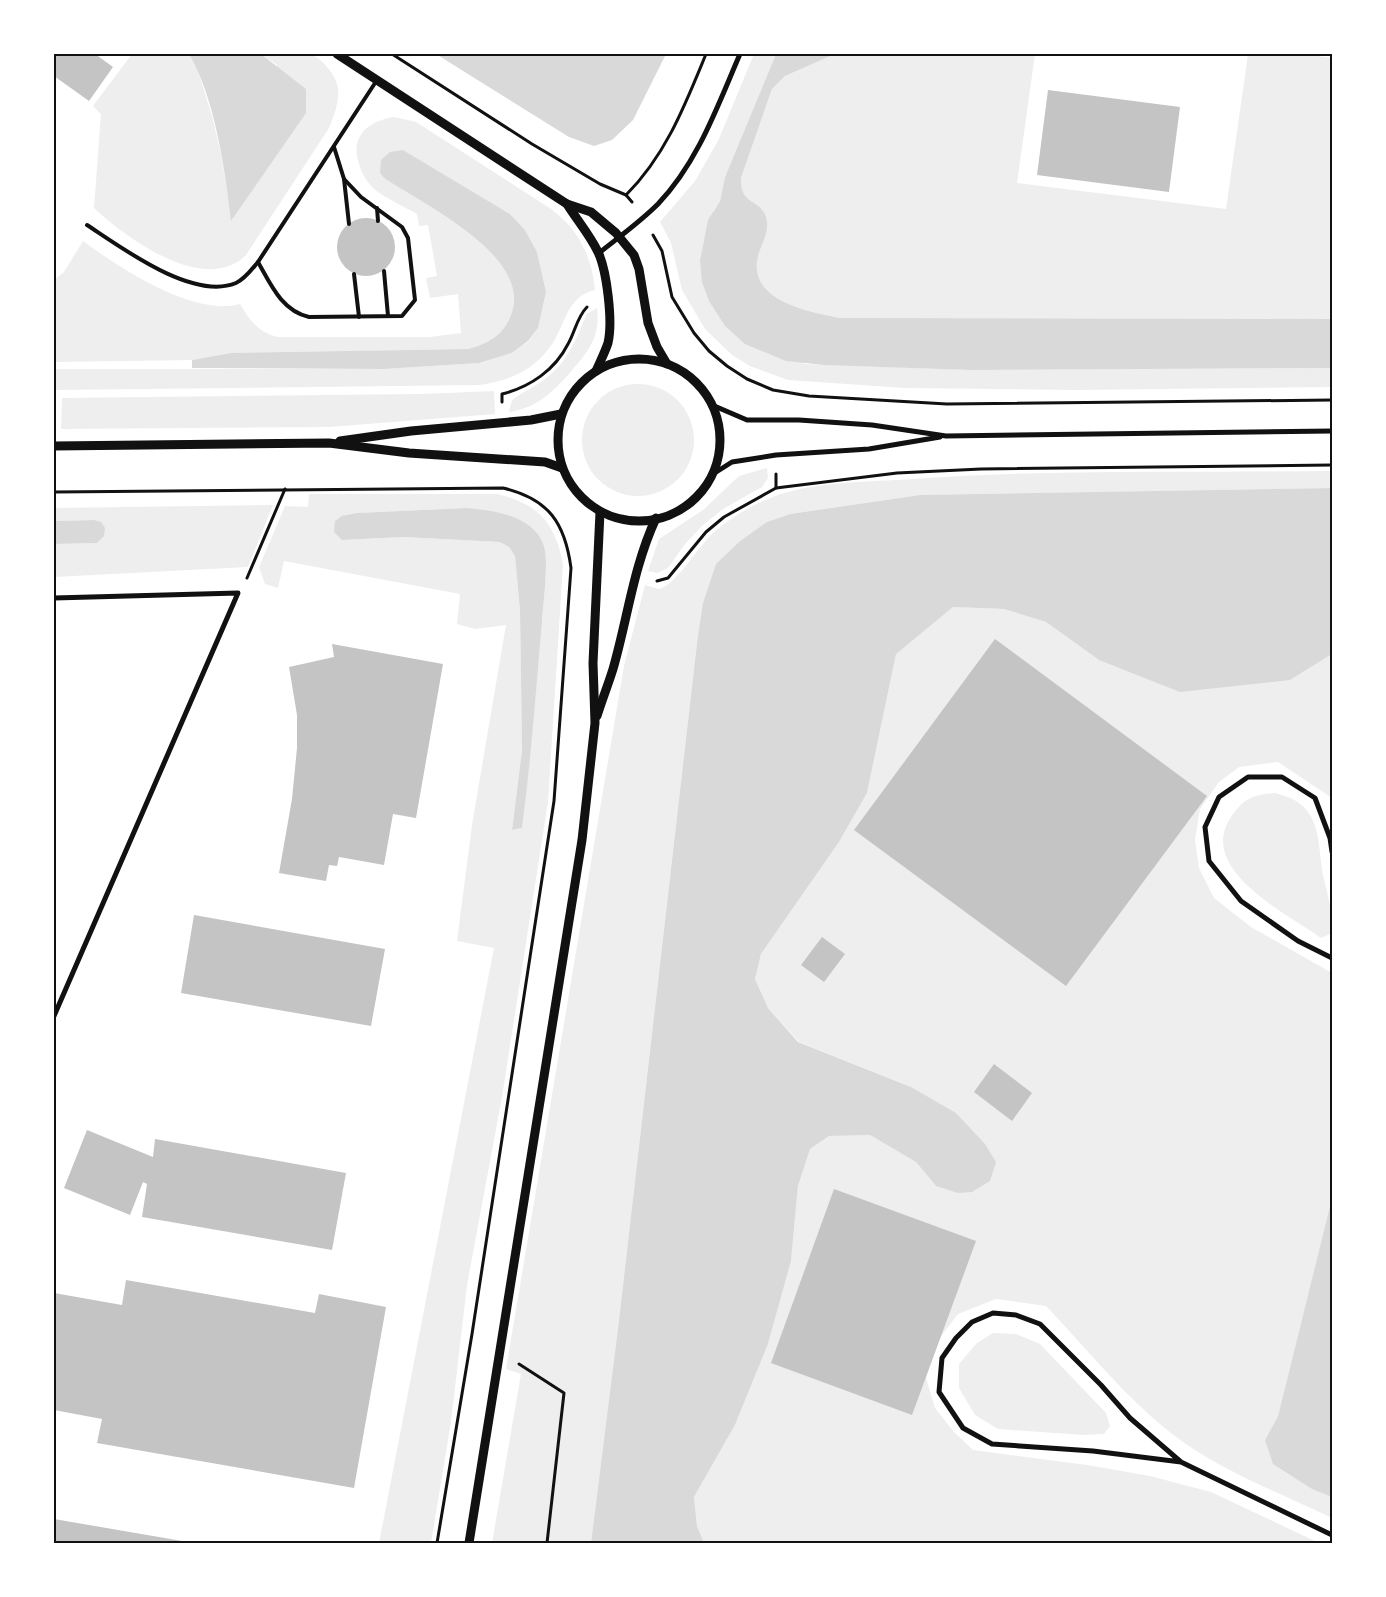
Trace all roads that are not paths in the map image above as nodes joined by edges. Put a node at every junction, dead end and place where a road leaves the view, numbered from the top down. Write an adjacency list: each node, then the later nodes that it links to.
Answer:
1 (336, 54): 3 (street)
2 (740, 54): 11 (street)
3 (377, 80): 4 (lane); 6 (street)
4 (334, 147): 5 (lane); 13 (lane)
5 (344, 179): 7 (lane); 9 (lane)
6 (567, 204): 11 (street); 12 (street)
7 (377, 208): 8 (lane); 17 (lane)
8 (378, 221)
9 (349, 224)
10 (87, 225): 13 (lane)
11 (619, 237): 12 (street); 18 (street)
12 (599, 253): 19 (street)
13 (258, 262): 16 (lane)
14 (384, 271): 17 (lane)
15 (354, 274): 16 (lane)
16 (359, 316): 17 (lane)
17 (388, 316)
18 (667, 364): 19 (street); 20 (street)
19 (596, 371): 21 (street)
20 (712, 405): 23 (street); 27 (street)
21 (561, 414): 24 (street); 26 (street)
22 (1332, 432): 23 (street)
23 (946, 436): 27 (street)
24 (329, 443): 25 (street); 26 (street)
25 (54, 446)
26 (562, 468): 28 (street)
27 (713, 474): 29 (street)
28 (600, 512): 29 (street); 31 (street)
29 (656, 518): 31 (street)
30 (54, 598): 34 (street)
31 (595, 723): 37 (street)
32 (1332, 852): 33 (street)
33 (1332, 958)
34 (54, 1016)
35 (1181, 1462): 35 (street); 36 (street)
36 (1332, 1535)
37 (469, 1543)

